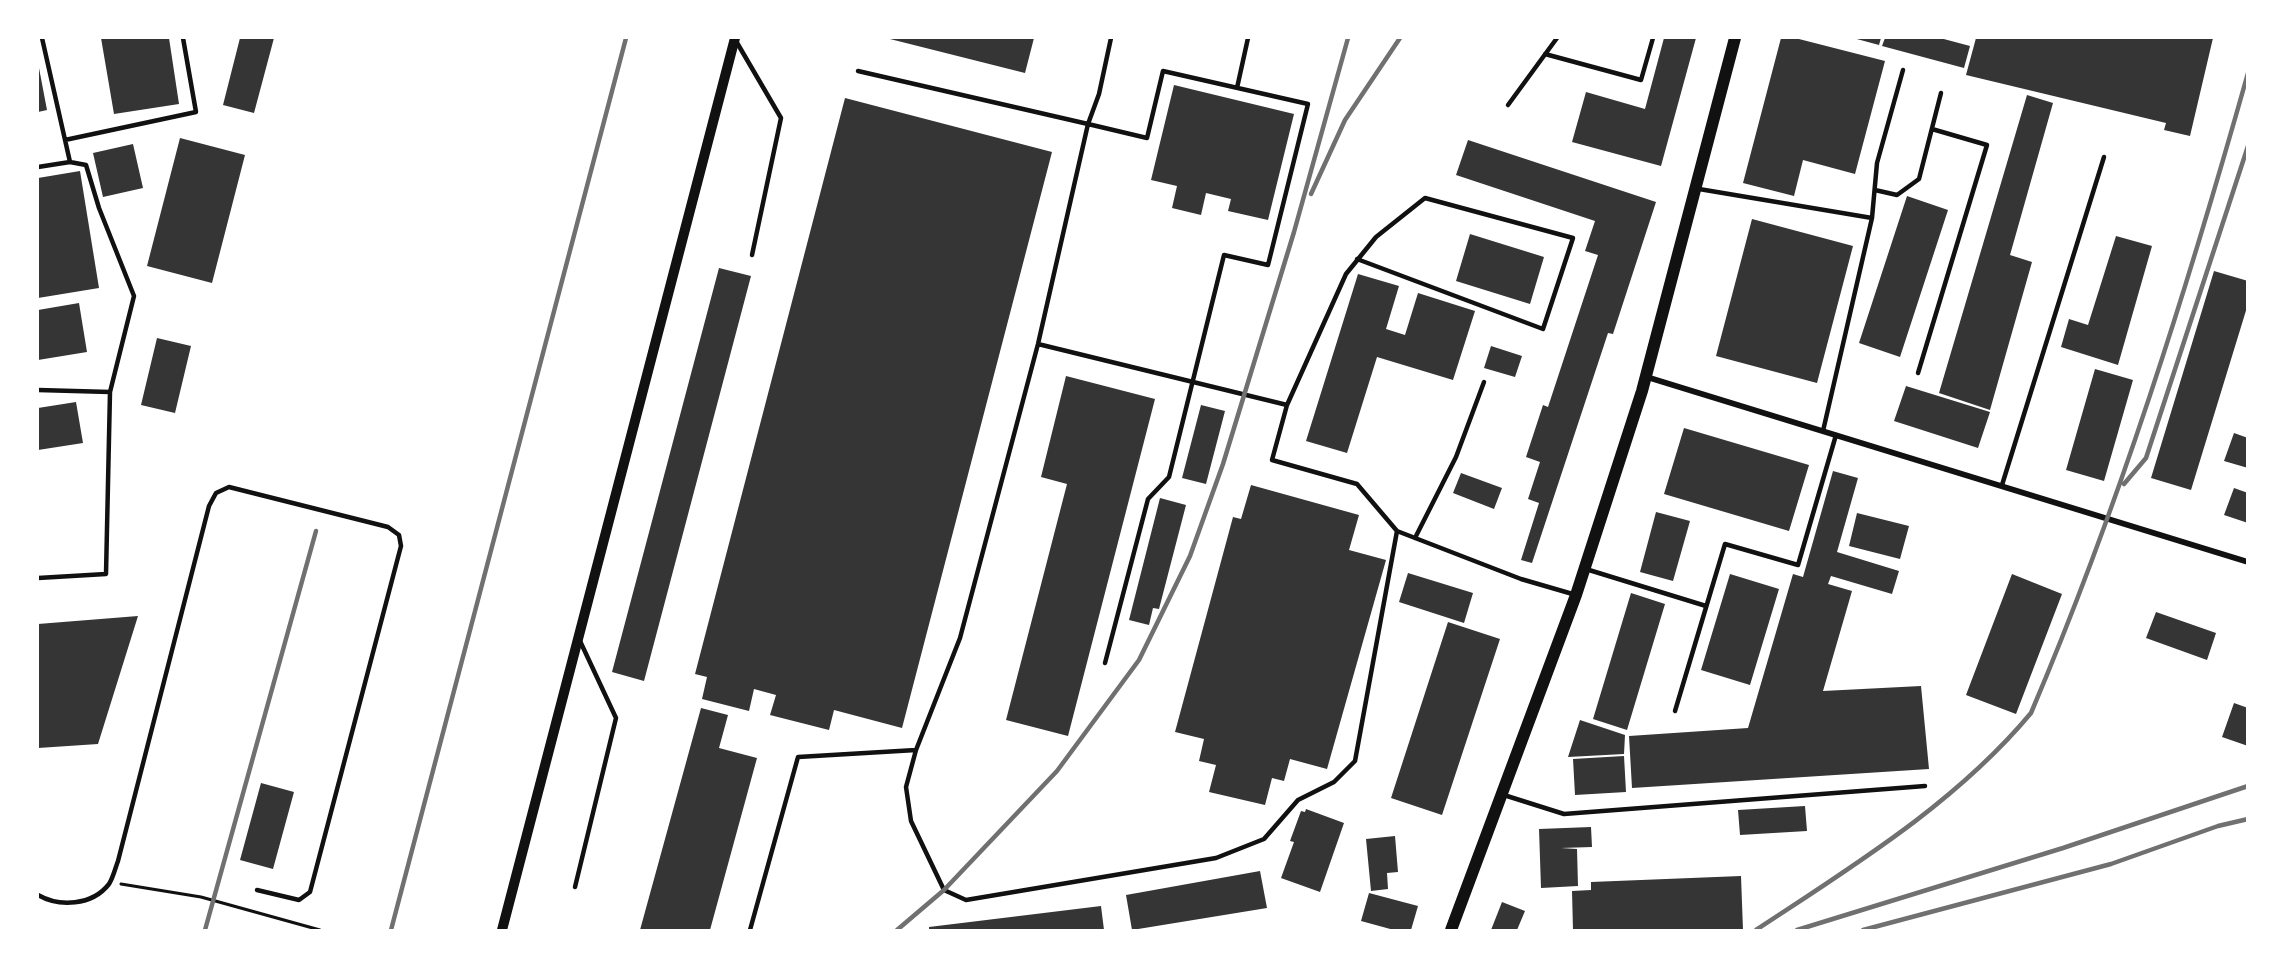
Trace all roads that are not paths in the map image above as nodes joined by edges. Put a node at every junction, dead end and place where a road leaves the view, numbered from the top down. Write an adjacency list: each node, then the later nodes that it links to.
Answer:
1 (42, 38): 17 (lane)
2 (183, 38): 17 (lane)
3 (734, 38): 24 (lane); 44 (street)
4 (1111, 38): 15 (lane)
5 (1248, 38): 12 (lane)
6 (1557, 38): 9 (lane)
7 (1653, 38): 9 (lane)
8 (1737, 38): 21 (main road); 28 (main road)
9 (1545, 54): 14 (lane)
10 (1904, 70): 22 (lane)
11 (858, 71): 15 (lane)
12 (1237, 88): 15 (lane); 30 (lane)
13 (1941, 93): 16 (lane)
14 (1508, 105)
15 (1088, 124): 26 (lane)
16 (1932, 129): 22 (lane); 27 (lane)
17 (65, 140): 19 (lane)
18 (2104, 157): 36 (lane)
19 (70, 162): 20 (lane); 32 (lane)
20 (38, 167)
21 (1700, 189): 23 (lane); 28 (main road)
22 (1875, 190): 23 (lane)
23 (1872, 218): 34 (lane)
24 (752, 255)
25 (1358, 259): 25 (lane); 33 (lane)
26 (1038, 344): 30 (lane); 47 (lane)
27 (1918, 373)
28 (1647, 378): 34 (street); 40 (main road); 42 (main road)
29 (1484, 382): 38 (lane)
30 (1194, 383): 33 (lane); 45 (lane)
31 (38, 390): 32 (lane)
32 (110, 392): 41 (lane)
33 (1287, 405): 37 (lane)
34 (1823, 431): 35 (street)
35 (1836, 435): 36 (street); 43 (lane)
36 (2002, 485): 39 (street)
37 (1397, 531): 38 (lane); 47 (lane)
38 (1415, 538): 42 (lane)
39 (2247, 562)
40 (1589, 570): 43 (lane); 49 (main road)
41 (38, 578)
42 (1576, 596): 49 (main road)
43 (1706, 606): 46 (lane)
44 (579, 637): 50 (lane); 53 (street)
45 (1105, 663)
46 (1674, 711)
47 (916, 750): 54 (lane)
48 (1925, 786): 49 (lane)
49 (1504, 795): 55 (main road); 56 (main road)
50 (575, 887)
51 (257, 891): 52 (lane)
52 (38, 895)
53 (502, 930)
54 (750, 930)
55 (1451, 930)
56 (1456, 930)

